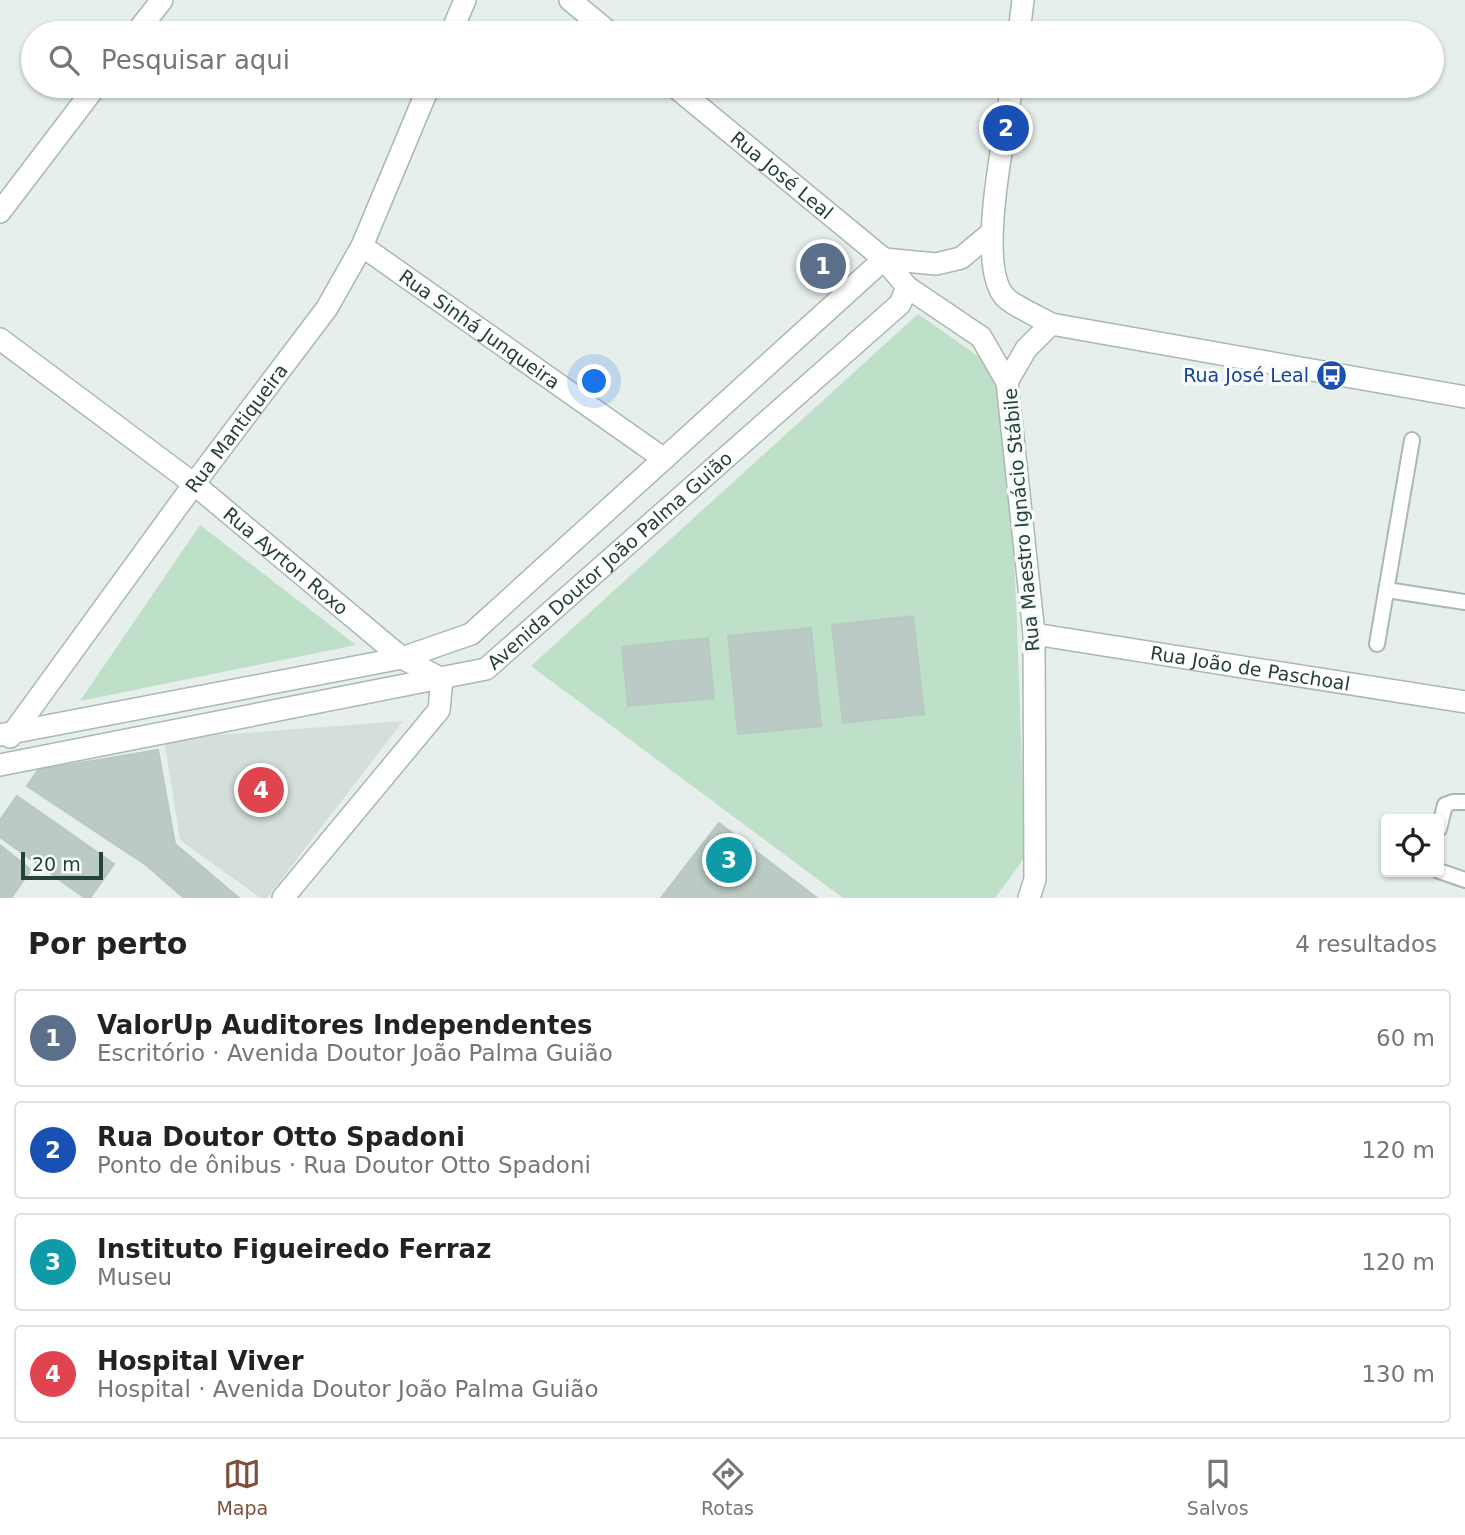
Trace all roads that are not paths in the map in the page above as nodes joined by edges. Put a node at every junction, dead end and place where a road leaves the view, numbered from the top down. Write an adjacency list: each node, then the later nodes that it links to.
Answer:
1 (162, 0): 5 (street)
2 (465, 0): 6 (street)
3 (570, 0): 7 (street)
4 (1023, 0): 8 (street)
5 (145, 21)
6 (456, 21)
7 (595, 21)
8 (1020, 21)
9 (87, 98): 13 (street)
10 (424, 98): 15 (street, Rua Mantiqueira)
11 (689, 98): 16 (street, Rua José Leal)
12 (1010, 98): 14 (street)
13 (0, 212)
14 (991, 233): 16 (street); 18 (street)
15 (362, 246): 23 (street, Rua Sinhá Junqueira); 24 (street, Rua Mantiqueira)
16 (884, 259): 17 (street, Rua José Leal); 23 (street, Avenida Doutor João Palma Guião)
17 (908, 287): 20 (street, Rua José Leal); 30 (street, Avenida Doutor João Palma Guião)
18 (1051, 324): 20 (street, Rua Maestro Ignácio Stábile); 21 (street)
19 (0, 339): 24 (street, Rua Ayrton Roxo)
20 (1007, 382): 27 (street, Rua Maestro Ignácio Stábile)
21 (1465, 397)
22 (1412, 440): 25 (lane)
23 (664, 459): 29 (street, Avenida Doutor João Palma Guião)
24 (194, 484): 29 (street, Rua Ayrton Roxo); 32 (street, Rua Mantiqueira)
25 (1387, 590): 26 (lane); 28 (lane)
26 (1465, 602)
27 (1034, 634): 31 (street, Rua João de Paschoal); 39 (street, Rua Maestro Ignácio Stábile)
28 (1377, 644)
29 (402, 658): 30 (street, Rua Ayrton Roxo); 32 (street, Avenida Doutor João Palma Guião)
30 (442, 679): 33 (street, Avenida Doutor João Palma Guião); 38 (street)
31 (1465, 702)
32 (5, 738)
33 (0, 765)
34 (1465, 802): 35 (lane)
35 (1443, 814)
36 (1444, 873): 37 (lane)
37 (1465, 880)
38 (283, 898)
39 (1028, 898)

